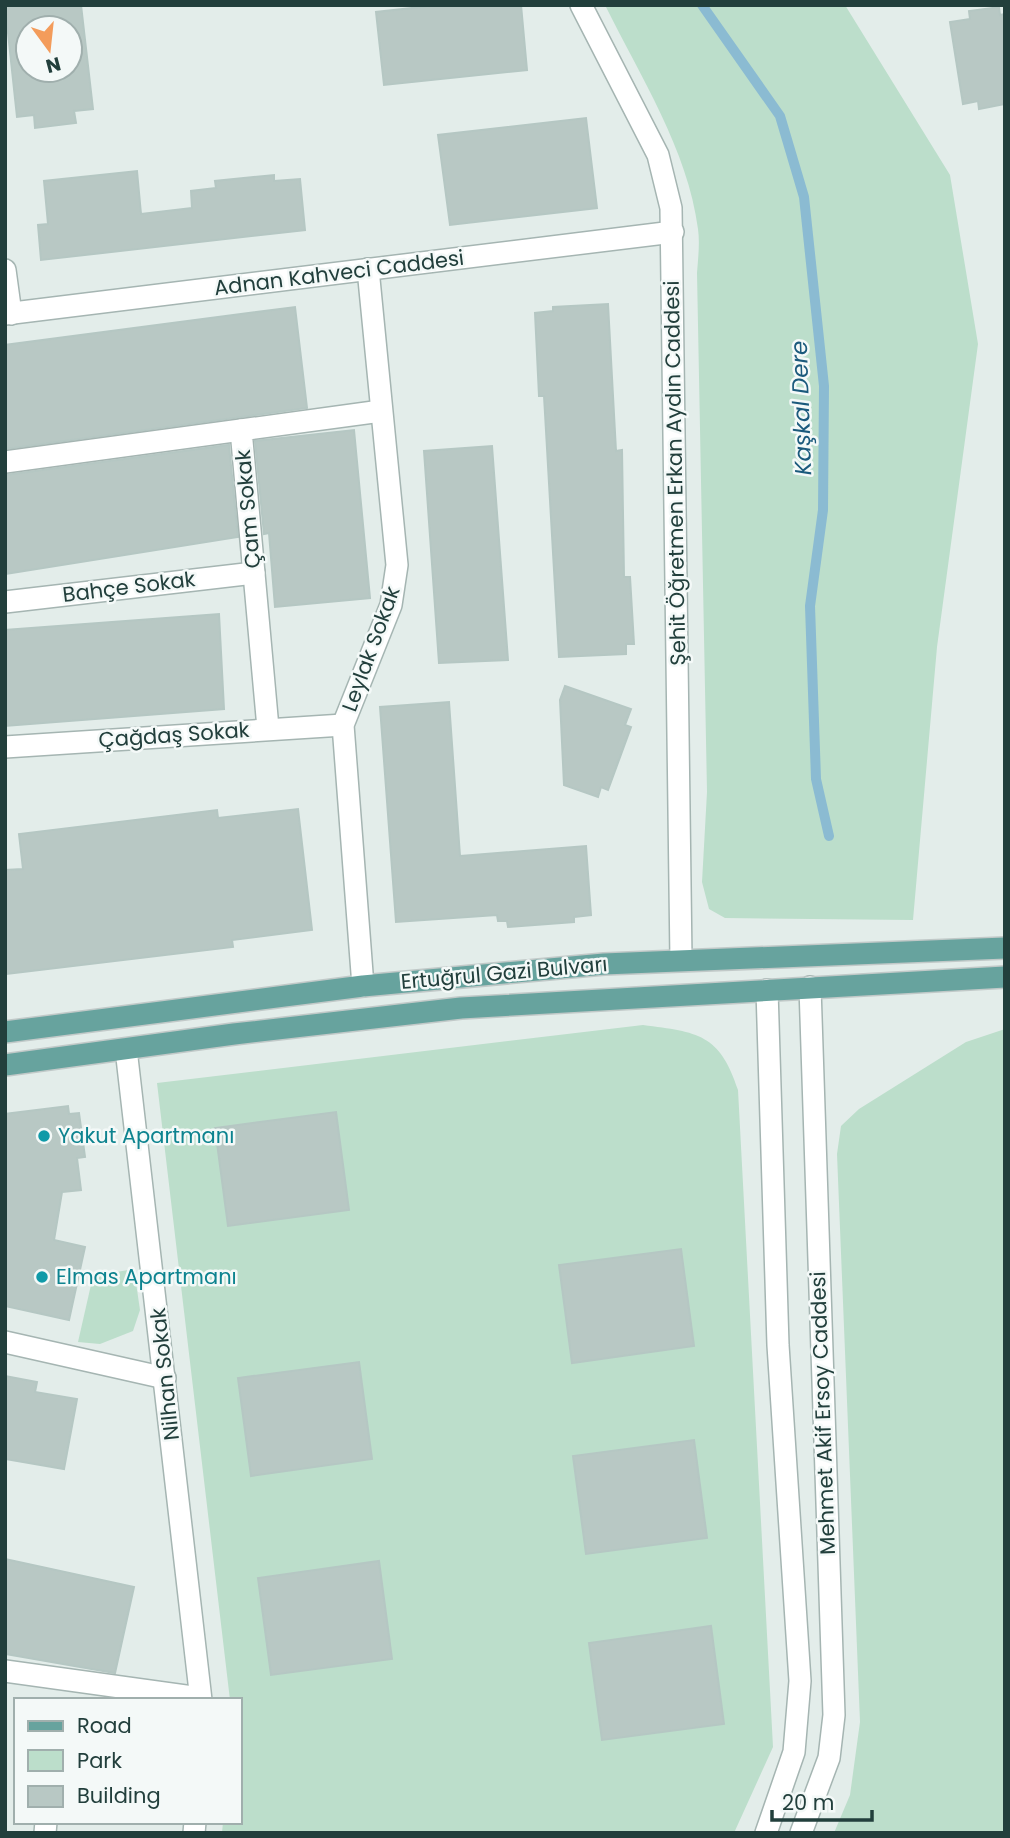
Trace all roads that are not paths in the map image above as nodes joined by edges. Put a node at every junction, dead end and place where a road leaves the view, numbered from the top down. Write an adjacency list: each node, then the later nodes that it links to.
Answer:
1 (581, 5): 2 (street, Şehit Öğretmen Erkan Aydın Caddesi)
2 (673, 232): 4 (street, Adnan Kahveci Caddesi); 15 (street, Şehit Öğretmen Erkan Aydın Caddesi)
3 (5, 270): 5 (street)
4 (368, 270): 5 (street, Adnan Kahveci Caddesi); 6 (street, Leylak Sokak)
5 (8, 314)
6 (381, 411): 7 (street, Çam Sokak); 11 (street, Leylak Sokak)
7 (241, 430): 8 (street); 9 (street, Çam Sokak)
8 (5, 462)
9 (254, 573): 10 (street, Bahçe Sokak); 12 (street, Çam Sokak)
10 (5, 602)
11 (343, 725): 12 (street, Çağdaş Sokak); 17 (street, Leylak Sokak)
12 (268, 728): 13 (street, Çağdaş Sokak)
13 (5, 747)
14 (999, 948): 15 (main road, Ertuğrul Gazi Bulvarı)
15 (681, 960): 17 (main road, Ertuğrul Gazi Bulvarı)
16 (1005, 977): 18 (main road, Ertuğrul Gazi Bulvarı)
17 (363, 986): 20 (main road, Ertuğrul Gazi Bulvarı)
18 (810, 987): 19 (main road, Ertuğrul Gazi Bulvarı); 30 (street, Mehmet Akif Ersoy Caddesi)
19 (767, 990): 21 (main road, Ertuğrul Gazi Bulvarı); 29 (street, Mehmet Akif Ersoy Caddesi)
20 (5, 1032)
21 (126, 1049): 22 (main road, Ertuğrul Gazi Bulvarı); 24 (street, Nilhan Sokak)
22 (5, 1065)
23 (5, 1342): 24 (street)
24 (165, 1378): 28 (street, Nilhan Sokak)
25 (5, 1671): 26 (street)
26 (64, 1691): 27 (street)
27 (184, 1698)
28 (201, 1698)
29 (766, 1833)
30 (801, 1833)

